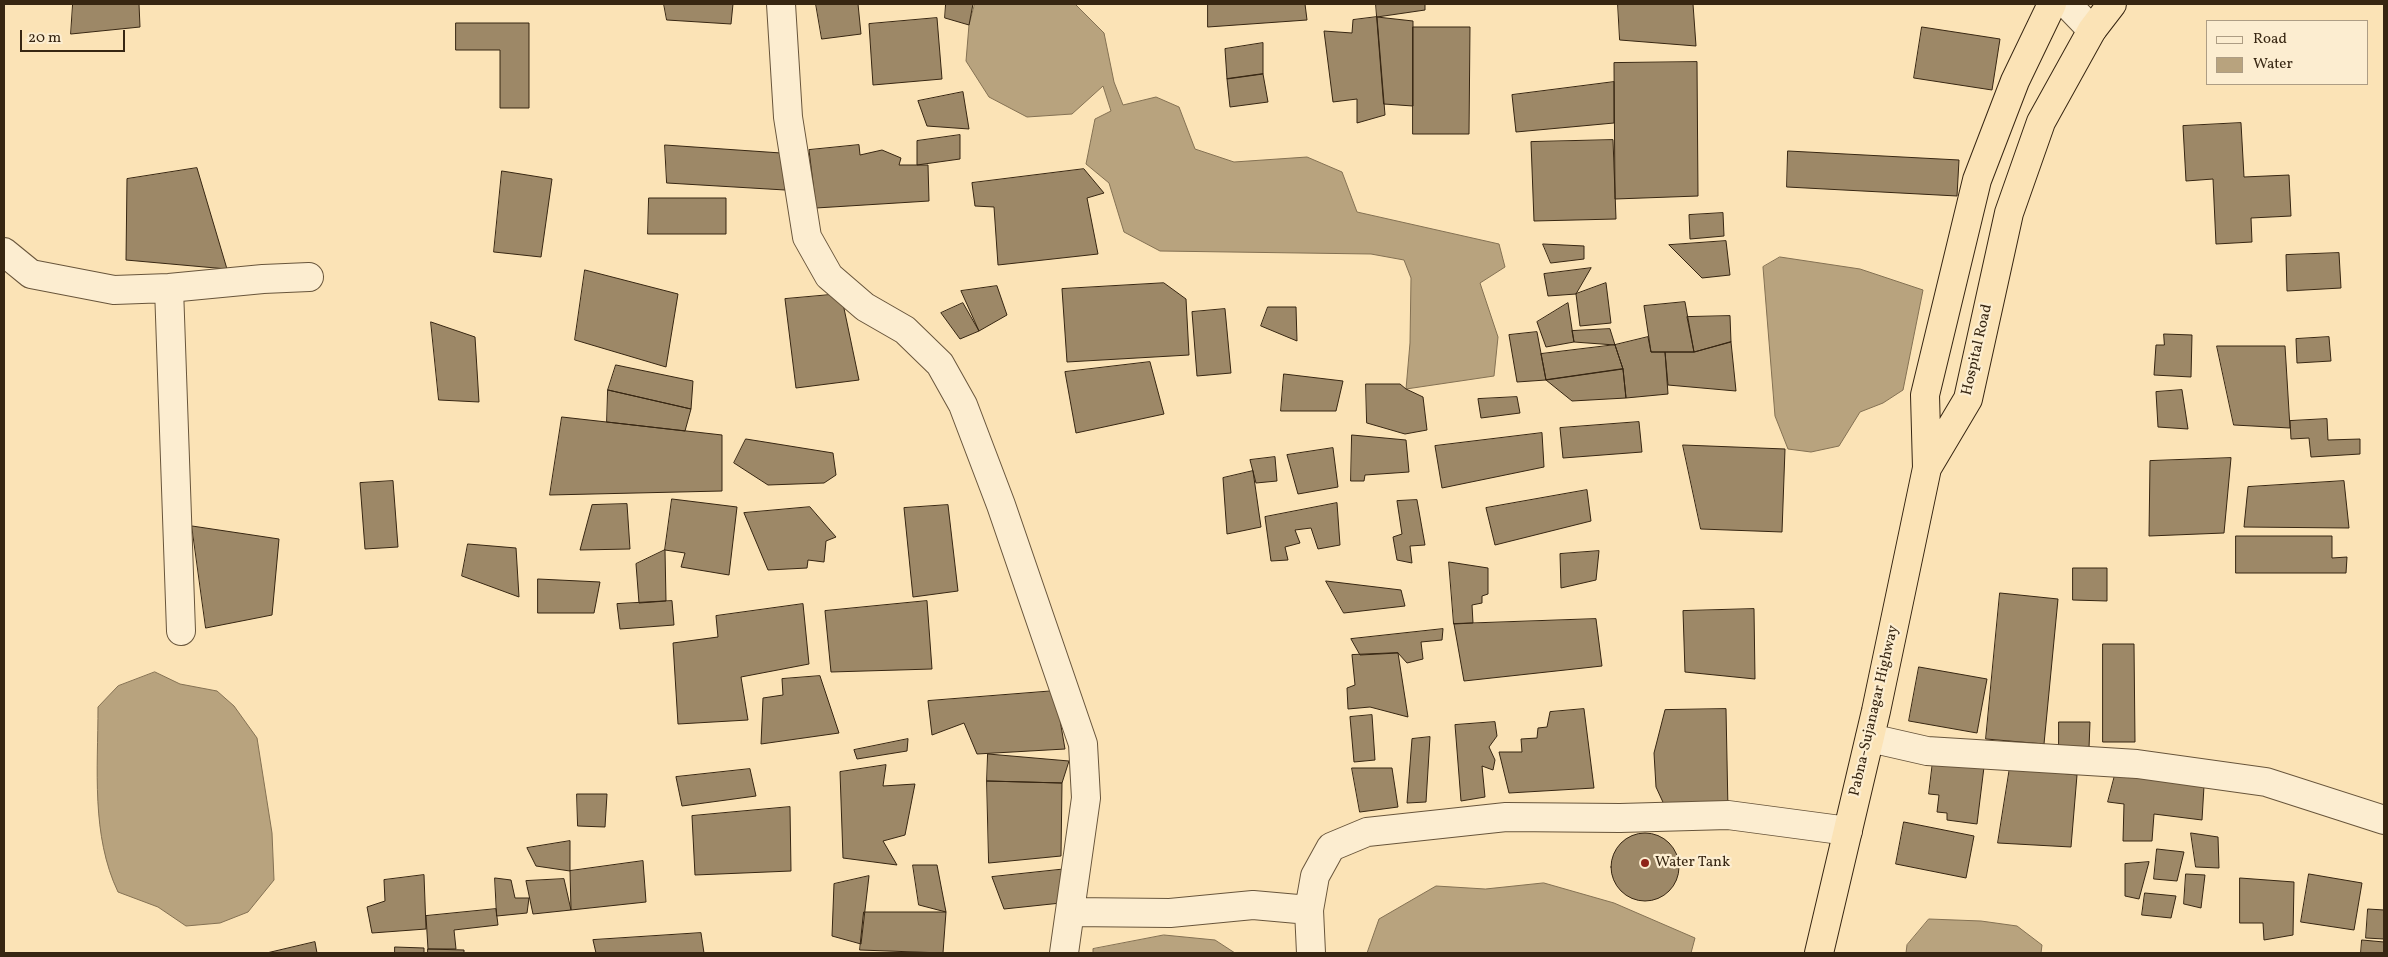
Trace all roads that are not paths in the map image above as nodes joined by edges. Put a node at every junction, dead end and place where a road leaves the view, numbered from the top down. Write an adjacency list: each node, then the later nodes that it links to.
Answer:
1 (781, 4): 15 (street)
2 (2052, 4): 9 (highway)
3 (2066, 4): 5 (street)
4 (2112, 4): 5 (highway, Hospital Road)
5 (2092, 30): 9 (highway, Hospital Road)
6 (4, 252): 8 (street)
7 (309, 278): 8 (street)
8 (169, 288): 10 (street)
9 (1927, 468): 11 (highway, Pabna-Sujanagar Highway)
10 (181, 631)
11 (1870, 738): 12 (street); 13 (highway, Pabna-Sujanagar Highway)
12 (2384, 820)
13 (1848, 831): 14 (street); 18 (highway, Pabna-Sujanagar Highway)
14 (1309, 910): 15 (street); 17 (street)
15 (1070, 912): 16 (street)
16 (1064, 953)
17 (1311, 953)
18 (1819, 953)

